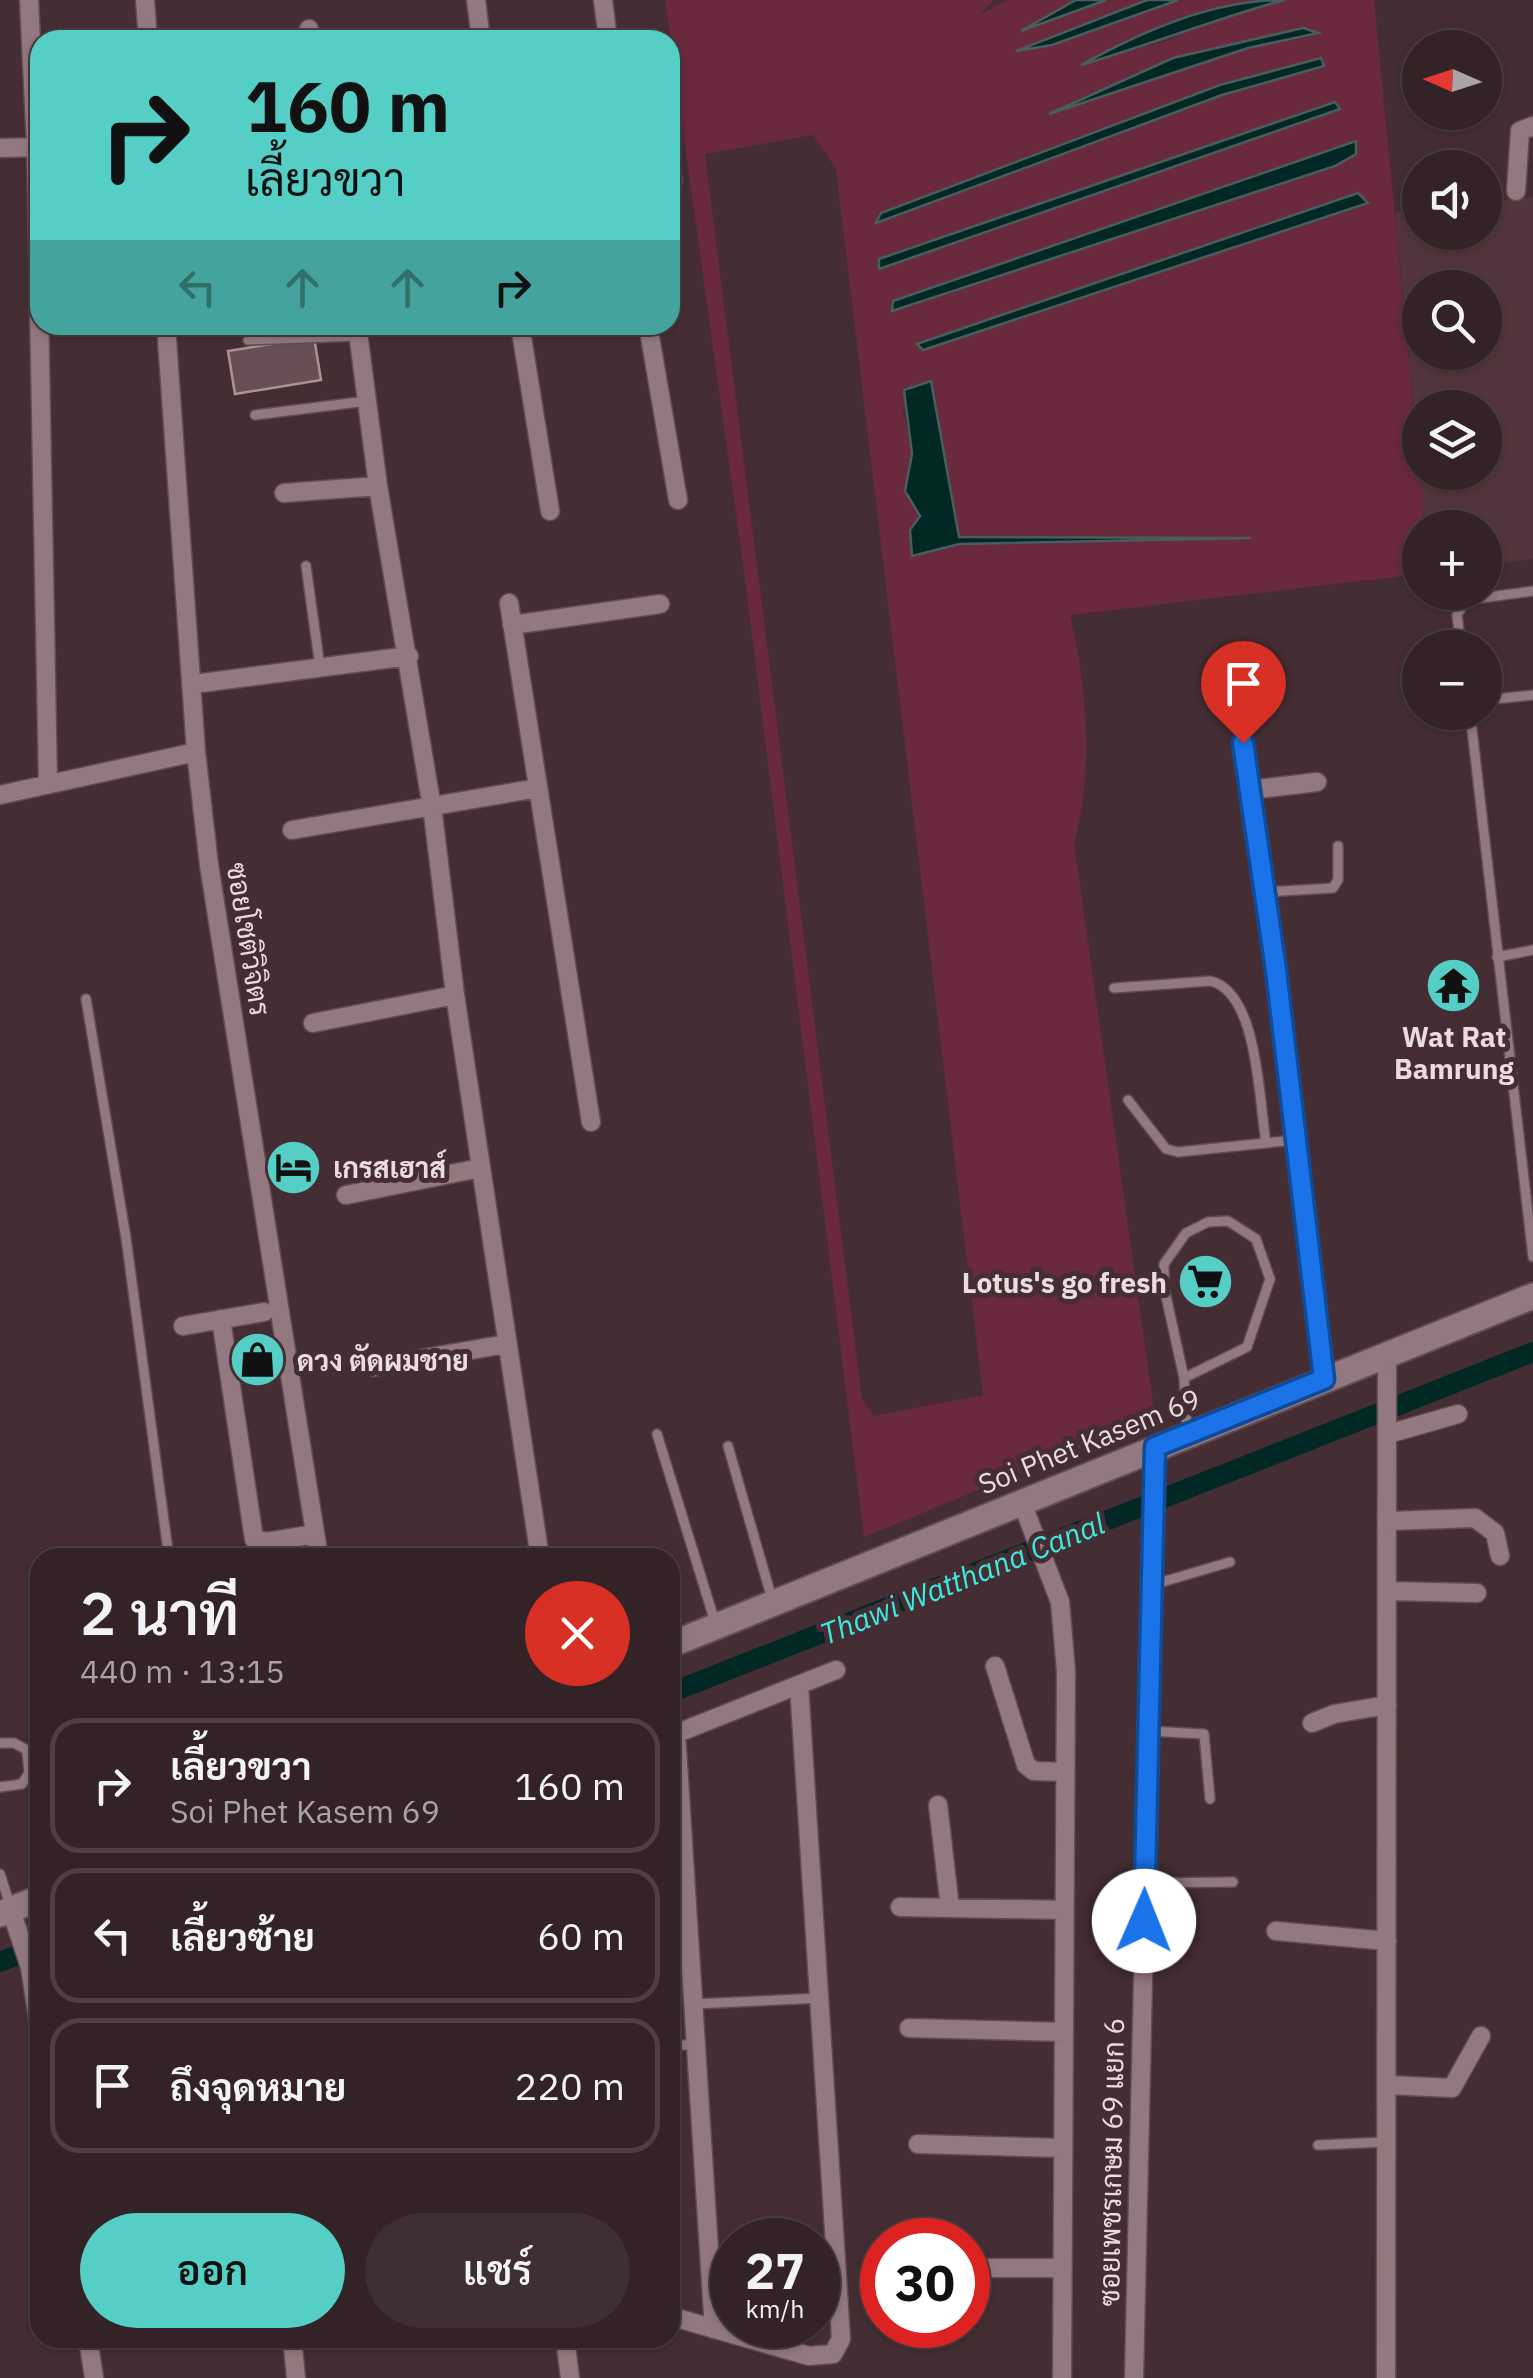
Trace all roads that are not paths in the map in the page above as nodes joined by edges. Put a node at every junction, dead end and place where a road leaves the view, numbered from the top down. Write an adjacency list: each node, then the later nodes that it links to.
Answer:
1 (28, 0): 5 (street)
2 (145, 0): 6 (street)
3 (476, 0): 7 (street)
4 (603, 0): 8 (street)
5 (30, 30)
6 (147, 30)
7 (479, 30)
8 (607, 30)
9 (1533, 126): 12 (street)
10 (30, 147): 11 (street)
11 (0, 148)
12 (1516, 191)
13 (41, 335): 41 (street)
14 (167, 335): 34 (street, ซอยโชติวิจิตร)
15 (303, 335): 19 (lane)
16 (359, 335): 20 (street)
17 (522, 335): 25 (street)
18 (650, 335): 24 (street)
19 (248, 340)
20 (370, 400): 21 (lane); 22 (street)
21 (255, 415)
22 (378, 486): 23 (street); 32 (street)
23 (284, 493)
24 (678, 500)
25 (550, 511)
26 (306, 566): 33 (lane)
27 (1533, 590): 31 (lane)
28 (509, 603): 30 (street)
29 (660, 604): 30 (street)
30 (512, 625): 42 (street)
31 (1458, 630)
32 (408, 656): 33 (street); 45 (street)
33 (320, 667): 34 (street)
34 (194, 684): 39 (street, ซอยโชติวิจิตร)
35 (1533, 695): 36 (lane)
36 (1502, 698)
37 (1472, 730): 50 (lane)
38 (1243, 743): 43 (street)
39 (196, 752): 41 (street); 80 (street, ซอยโชติวิจิตร)
40 (1317, 782): 43 (street)
41 (48, 784): 44 (street)
42 (538, 788): 45 (street); 56 (street)
43 (1250, 790): 48 (street)
44 (0, 795)
45 (432, 807): 46 (street); 52 (street)
46 (292, 830)
47 (1338, 846): 48 (lane)
48 (1264, 892): 57 (street)
49 (1533, 950): 50 (lane)
50 (1497, 957): 61 (lane)
51 (1114, 988): 58 (lane)
52 (455, 995): 54 (street); 59 (street)
53 (86, 999): 81 (lane)
54 (313, 1023)
55 (1128, 1100): 58 (lane)
56 (591, 1122)
57 (1295, 1140): 58 (lane); 71 (street)
58 (1266, 1143)
59 (480, 1168): 60 (street); 67 (street)
60 (346, 1195)
61 (1530, 1206): 62 (lane)
62 (1533, 1257)
63 (1533, 1296): 68 (main road, Soi Phet Kasem 69)
64 (264, 1312): 65 (street)
65 (221, 1320): 66 (street); 80 (street)
66 (184, 1326)
67 (506, 1344): 69 (street); 83 (street)
68 (1388, 1365): 71 (main road, Soi Phet Kasem 69); 73 (street)
69 (374, 1367)
70 (1184, 1378): 70 (lane); 75 (lane)
71 (1324, 1379): 75 (main road, Soi Phet Kasem 69)
72 (1458, 1414): 73 (street)
73 (1388, 1432): 79 (street)
74 (658, 1434): 90 (lane)
75 (1187, 1434): 77 (main road, Soi Phet Kasem 69)
76 (728, 1446): 89 (lane)
77 (1154, 1457): 78 (main road, Soi Phet Kasem 69); 86 (street, ซอยเพชรเกษม 69 แยก 6)
78 (1025, 1510): 89 (main road, Soi Phet Kasem 69); 100 (street)
79 (1388, 1522): 84 (street); 87 (street)
80 (315, 1534): 82 (street, ซอยโชติวิจิตร)
81 (168, 1548)
82 (317, 1548)
83 (538, 1548)
84 (1500, 1556)
85 (1230, 1562): 86 (lane)
86 (1152, 1585): 98 (street, ซอยเพชรเกษม 69 แยก 6)
87 (1387, 1591): 88 (street); 95 (street)
88 (1477, 1593)
89 (773, 1602): 90 (main road, Soi Phet Kasem 69)
90 (716, 1625): 91 (main road, Soi Phet Kasem 69)
91 (680, 1641)
92 (996, 1666): 100 (street)
93 (836, 1670): 94 (street)
94 (799, 1685): 97 (street); 115 (street)
95 (1387, 1705): 96 (street); 113 (street)
96 (1312, 1723)
97 (680, 1731)
98 (1148, 1731): 102 (lane); 107 (street, ซอยเพชรเกษม 69 แยก 6)
99 (0, 1743): 101 (lane)
100 (1065, 1772): 110 (street)
101 (0, 1787)
102 (1210, 1798)
103 (938, 1806): 109 (street)
104 (680, 1824): 116 (street)
105 (0, 1874): 111 (lane)
106 (1234, 1882): 107 (lane)
107 (1145, 1883): 142 (street, ซอยเพชรเกษม 69 แยก 6)
108 (900, 1907): 109 (street)
109 (950, 1908): 110 (street)
110 (1064, 1910): 118 (street)
111 (10, 1918): 114 (street)
112 (1276, 1932): 113 (street)
113 (1387, 1942): 122 (street)
114 (30, 1968)
115 (822, 1998): 116 (lane); 127 (street)
116 (694, 2004): 120 (street)
117 (909, 2028): 118 (street)
118 (1064, 2032): 126 (street)
119 (1480, 2036): 122 (street)
120 (696, 2044): 121 (lane); 128 (street)
121 (680, 2045)
122 (1387, 2085): 123 (street)
123 (1387, 2142): 125 (lane); 143 (street)
124 (918, 2144): 126 (street)
125 (1318, 2145)
126 (1063, 2148): 130 (street)
127 (835, 2218)
128 (710, 2260)
129 (990, 2268): 130 (street)
130 (1061, 2268): 141 (street)
131 (680, 2319): 132 (street)
132 (710, 2328)
133 (90, 2348): 138 (street)
134 (293, 2348): 139 (street)
135 (567, 2348): 140 (street)
136 (781, 2348): 137 (street)
137 (837, 2348)
138 (94, 2378)
139 (296, 2378)
140 (570, 2378)
141 (1062, 2378)
142 (1134, 2378)
143 (1386, 2378)

